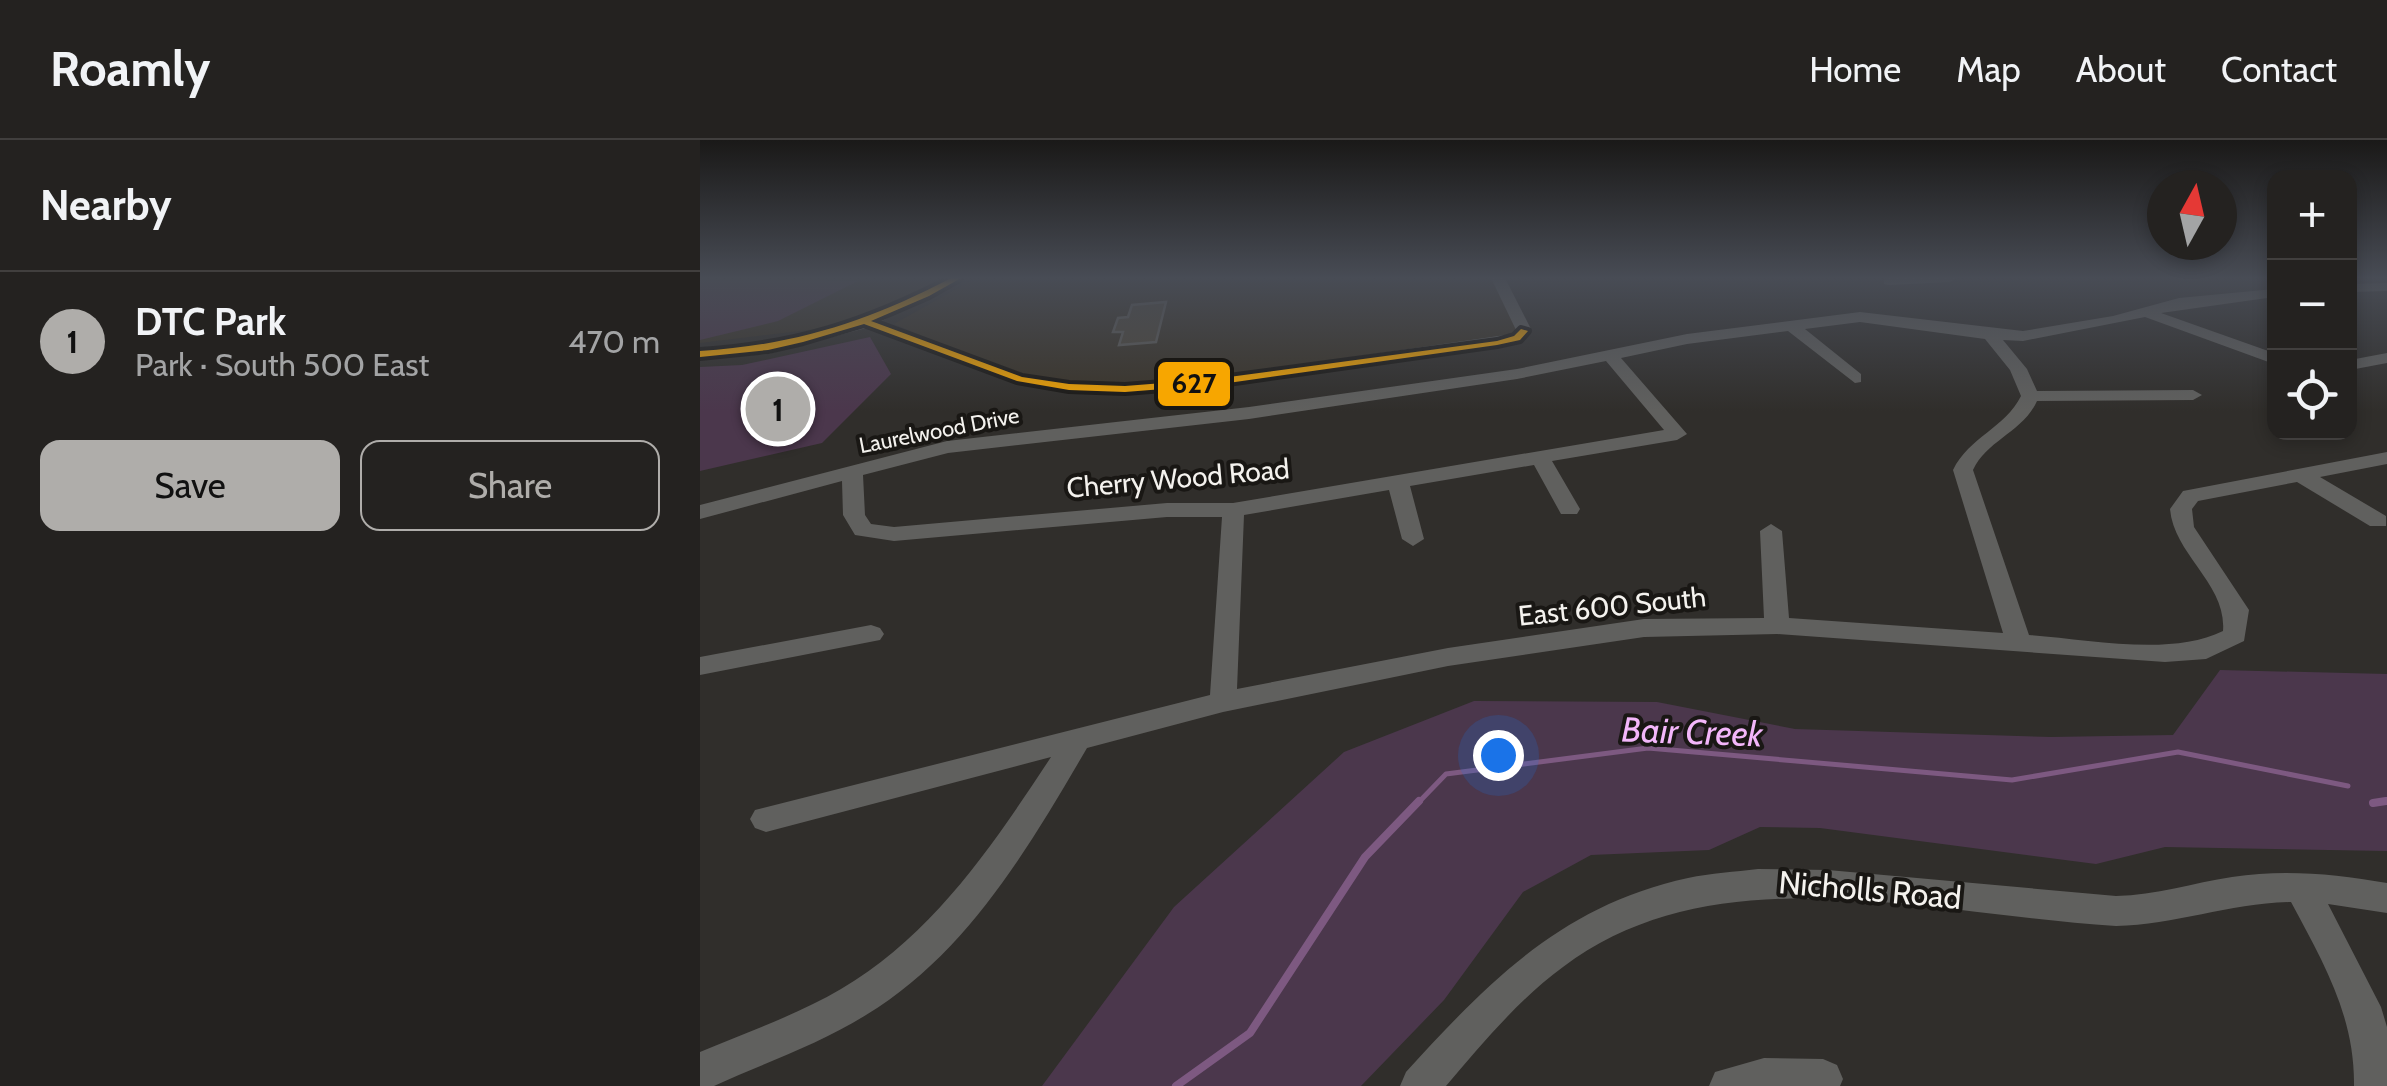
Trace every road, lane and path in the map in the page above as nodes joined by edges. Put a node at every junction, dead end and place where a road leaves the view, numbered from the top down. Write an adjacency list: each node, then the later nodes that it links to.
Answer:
1 (1520, 322): 6 (street)
2 (1821, 322): 7 (street, Laurelwood Drive)
3 (1958, 322): 8 (street)
4 (2096, 322): 8 (street)
5 (2173, 322): 11 (street)
6 (868, 323): 9 (street)
7 (1791, 326): 10 (street, Laurelwood Drive); 14 (street)
8 (1990, 335): 16 (street)
9 (700, 354)
10 (1609, 354): 17 (street, Cherry Wood Road); 19 (street, Laurelwood Drive)
11 (2267, 356)
12 (2387, 358): 13 (street)
13 (2357, 364)
14 (1854, 378)
15 (2193, 395): 16 (street)
16 (2030, 396): 30 (street)
17 (1540, 458): 21 (street, Cherry Wood Road); 22 (street)
18 (2387, 458): 20 (street)
19 (852, 470): 23 (street, Cherry Wood Road); 24 (street, Laurelwood Drive)
20 (2301, 475): 25 (street); 30 (street, East 600 South)
21 (1398, 482): 23 (street, Cherry Wood Road); 27 (street)
22 (1569, 509)
23 (1233, 510): 32 (street)
24 (700, 512)
25 (2378, 521)
26 (1771, 530): 28 (street)
27 (1413, 538)
28 (1777, 626): 30 (street, East 600 South); 32 (street, East 600 South)
29 (871, 634): 31 (street)
30 (2019, 642)
31 (700, 666)
32 (1223, 702): 33 (street, East 600 South)
33 (1076, 742): 34 (street, East 600 South); 37 (street)
34 (766, 819)
35 (2300, 886): 36 (street, Nicholls Road); 39 (street, Nicholls Road); 41 (street)
36 (2387, 898)
37 (700, 1072)
38 (1823, 1079): 40 (street)
39 (1420, 1086)
40 (1729, 1086)
41 (2374, 1086)

